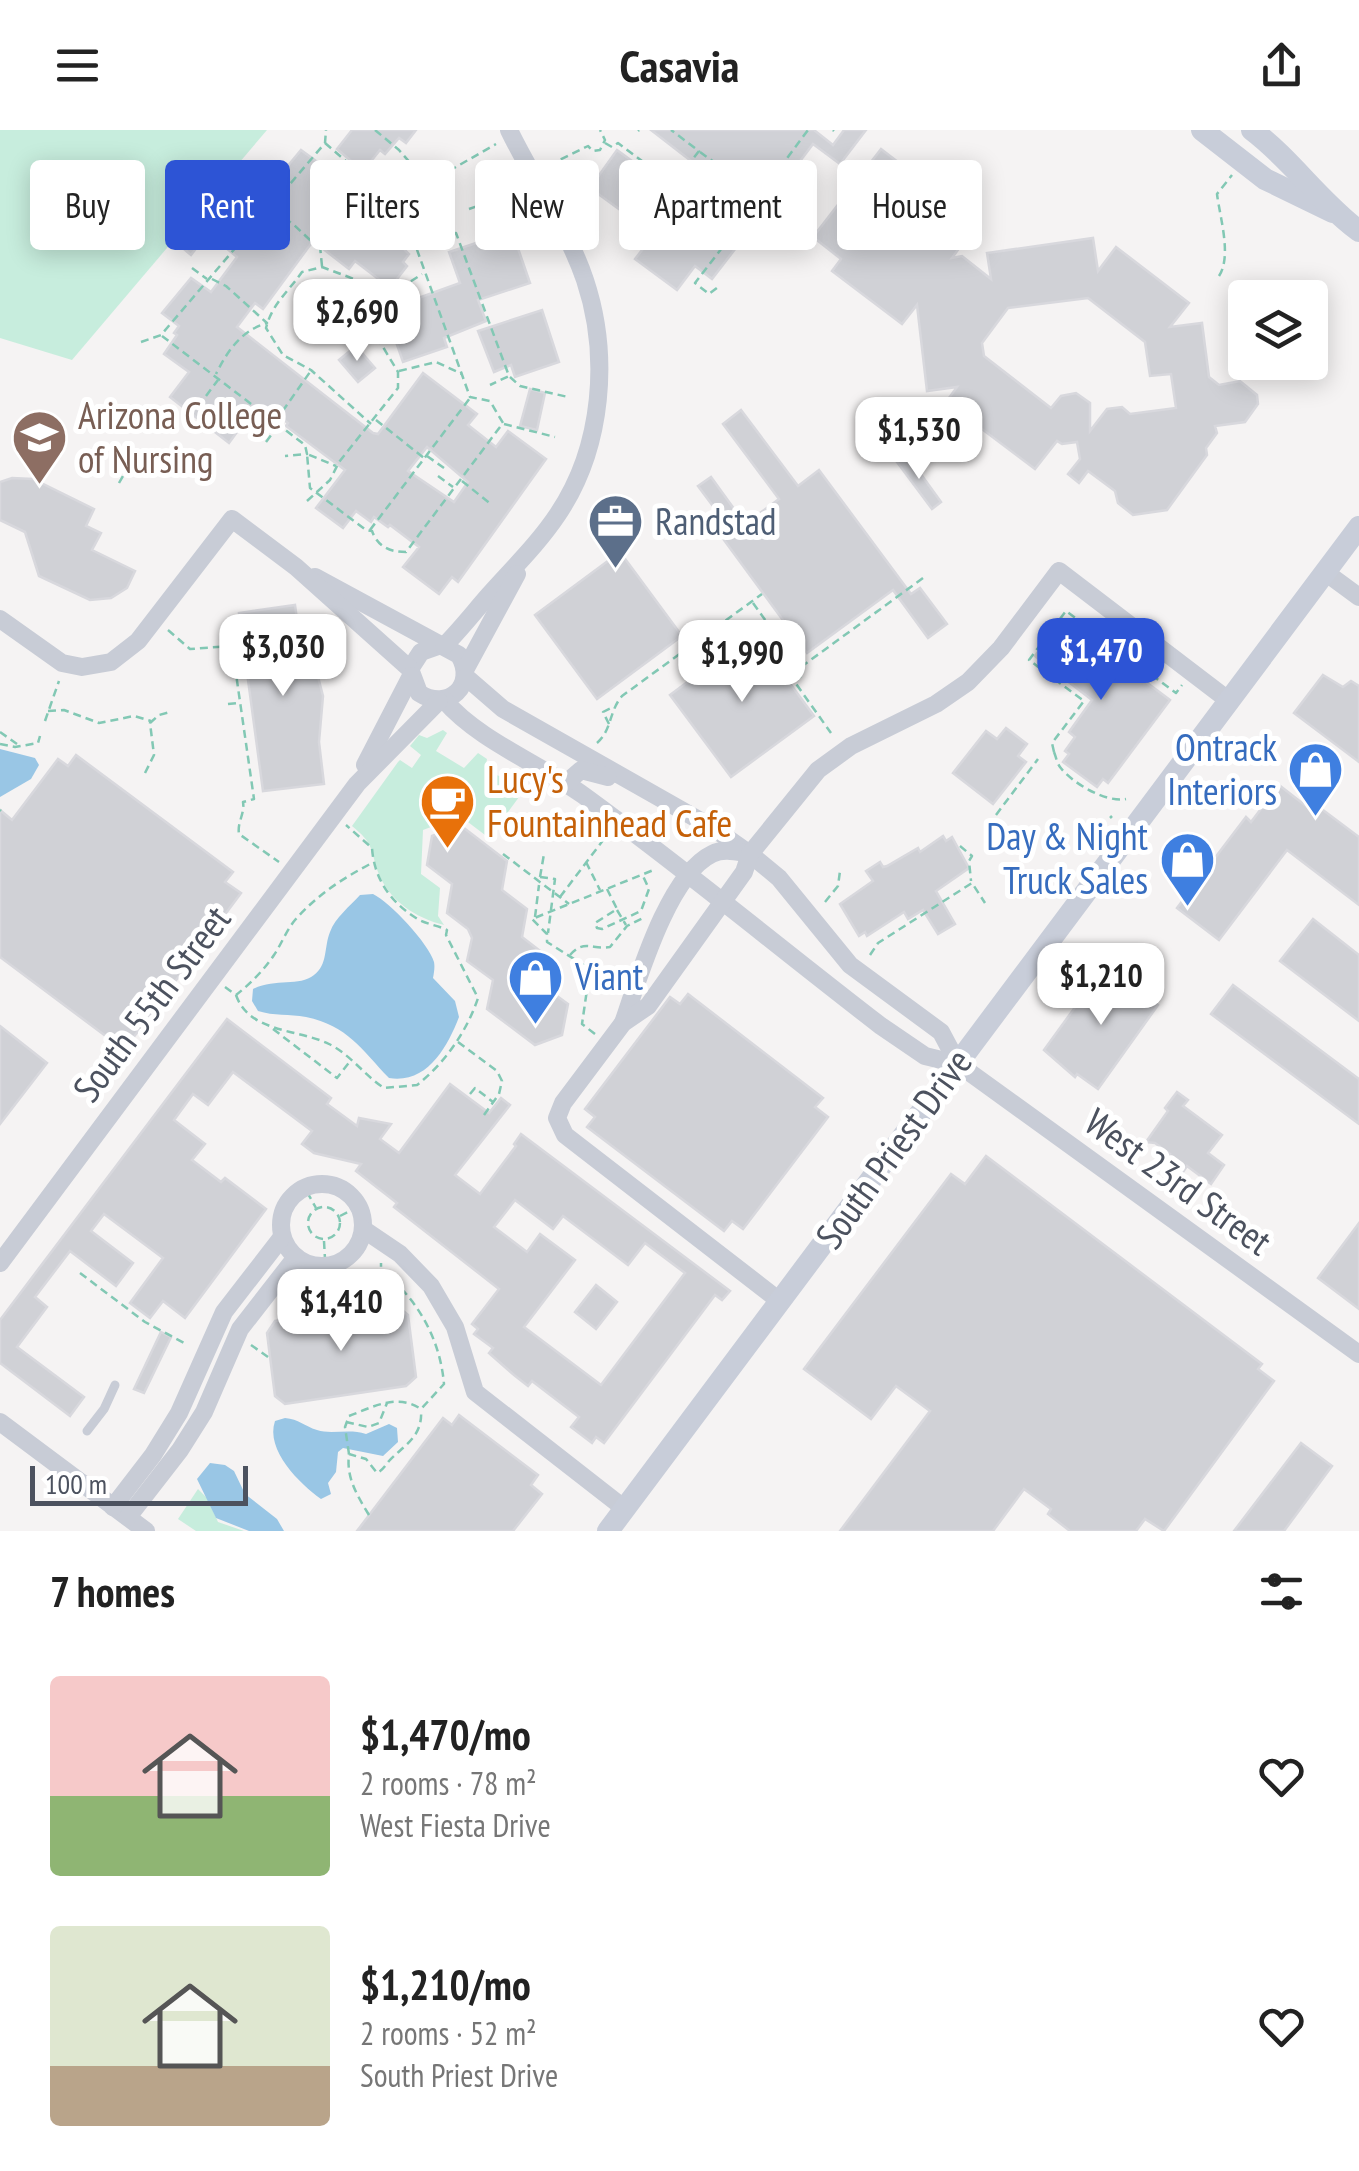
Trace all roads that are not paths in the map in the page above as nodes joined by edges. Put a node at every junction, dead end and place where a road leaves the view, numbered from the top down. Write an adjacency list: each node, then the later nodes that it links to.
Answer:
1 (1202, 130): 4 (main road)
2 (1252, 130): 4 (main road)
3 (503, 137): 7 (street)
4 (1334, 212): 5 (main road)
5 (1359, 232)
6 (1359, 527): 9 (main road, South Priest Drive)
7 (523, 561): 12 (street); 14 (street)
8 (296, 566): 11 (street); 12 (street); 13 (street)
9 (1325, 572): 10 (street); 16 (main road, South Priest Drive)
10 (1359, 597)
11 (0, 619)
12 (441, 646): 13 (street); 14 (street)
13 (410, 672): 15 (street); 18 (street, South 55th Street)
14 (466, 673): 15 (street); 19 (street)
15 (441, 700): 17 (street); 18 (street, South 55th Street)
16 (1228, 700): 20 (street); 24 (main road, South Priest Drive)
17 (566, 783): 19 (street); 21 (street)
18 (357, 784): 28 (street, South 55th Street)
19 (638, 784): 20 (street)
20 (750, 854): 21 (street); 22 (street); 24 (street)
21 (688, 875): 22 (street); 23 (street)
22 (722, 902): 23 (street); 24 (street)
23 (622, 1024): 29 (street)
24 (958, 1064): 29 (main road, South Priest Drive); 30 (street, West 23rd Street)
25 (362, 1229): 26 (street); 27 (street); 34 (street)
26 (282, 1237): 27 (street); 35 (street)
27 (296, 1257): 35 (street)
28 (0, 1263)
29 (781, 1302): 34 (main road, South Priest Drive)
30 (1359, 1354)
31 (115, 1385): 33 (lane)
32 (0, 1422): 35 (street)
33 (87, 1432)
34 (625, 1509): 37 (main road, South Priest Drive)
35 (120, 1512): 36 (street)
36 (146, 1531)
37 (608, 1531)

